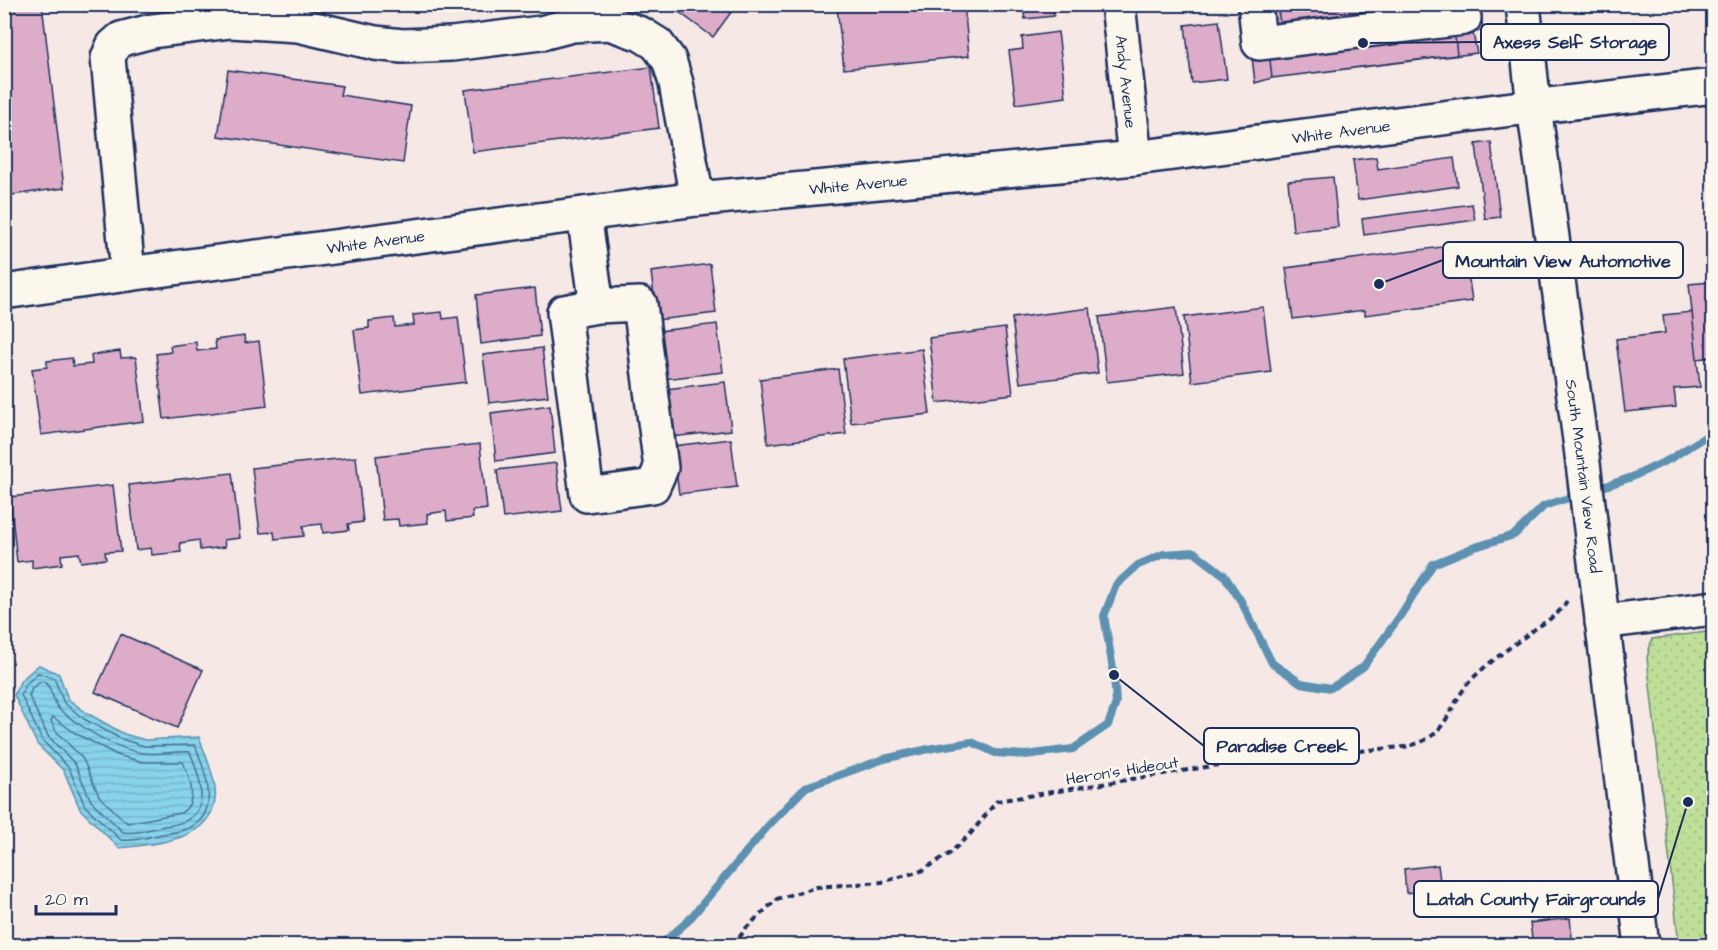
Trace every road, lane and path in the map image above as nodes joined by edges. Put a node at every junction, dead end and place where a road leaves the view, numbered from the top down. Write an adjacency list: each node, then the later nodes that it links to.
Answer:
1 (1118, 4): 7 (street, Andy Avenue)
2 (1255, 4): 3 (street)
3 (1462, 4)
4 (1524, 4): 6 (street, South Mountain View Road)
5 (1713, 86): 6 (street, White Avenue)
6 (1534, 107): 7 (street, White Avenue); 13 (street, South Mountain View Road)
7 (1135, 158): 8 (street, White Avenue)
8 (697, 199): 9 (street, White Avenue); 10 (street)
9 (584, 213): 10 (street, White Avenue); 12 (street)
10 (128, 274): 11 (street, White Avenue)
11 (4, 292)
12 (597, 306): 12 (street)
13 (1597, 579): 15 (street, South Mountain View Road); 16 (path, Heron's Hideout)
14 (1713, 608): 15 (street)
15 (1602, 622): 17 (street, South Mountain View Road)
16 (733, 945)
17 (1642, 945)

